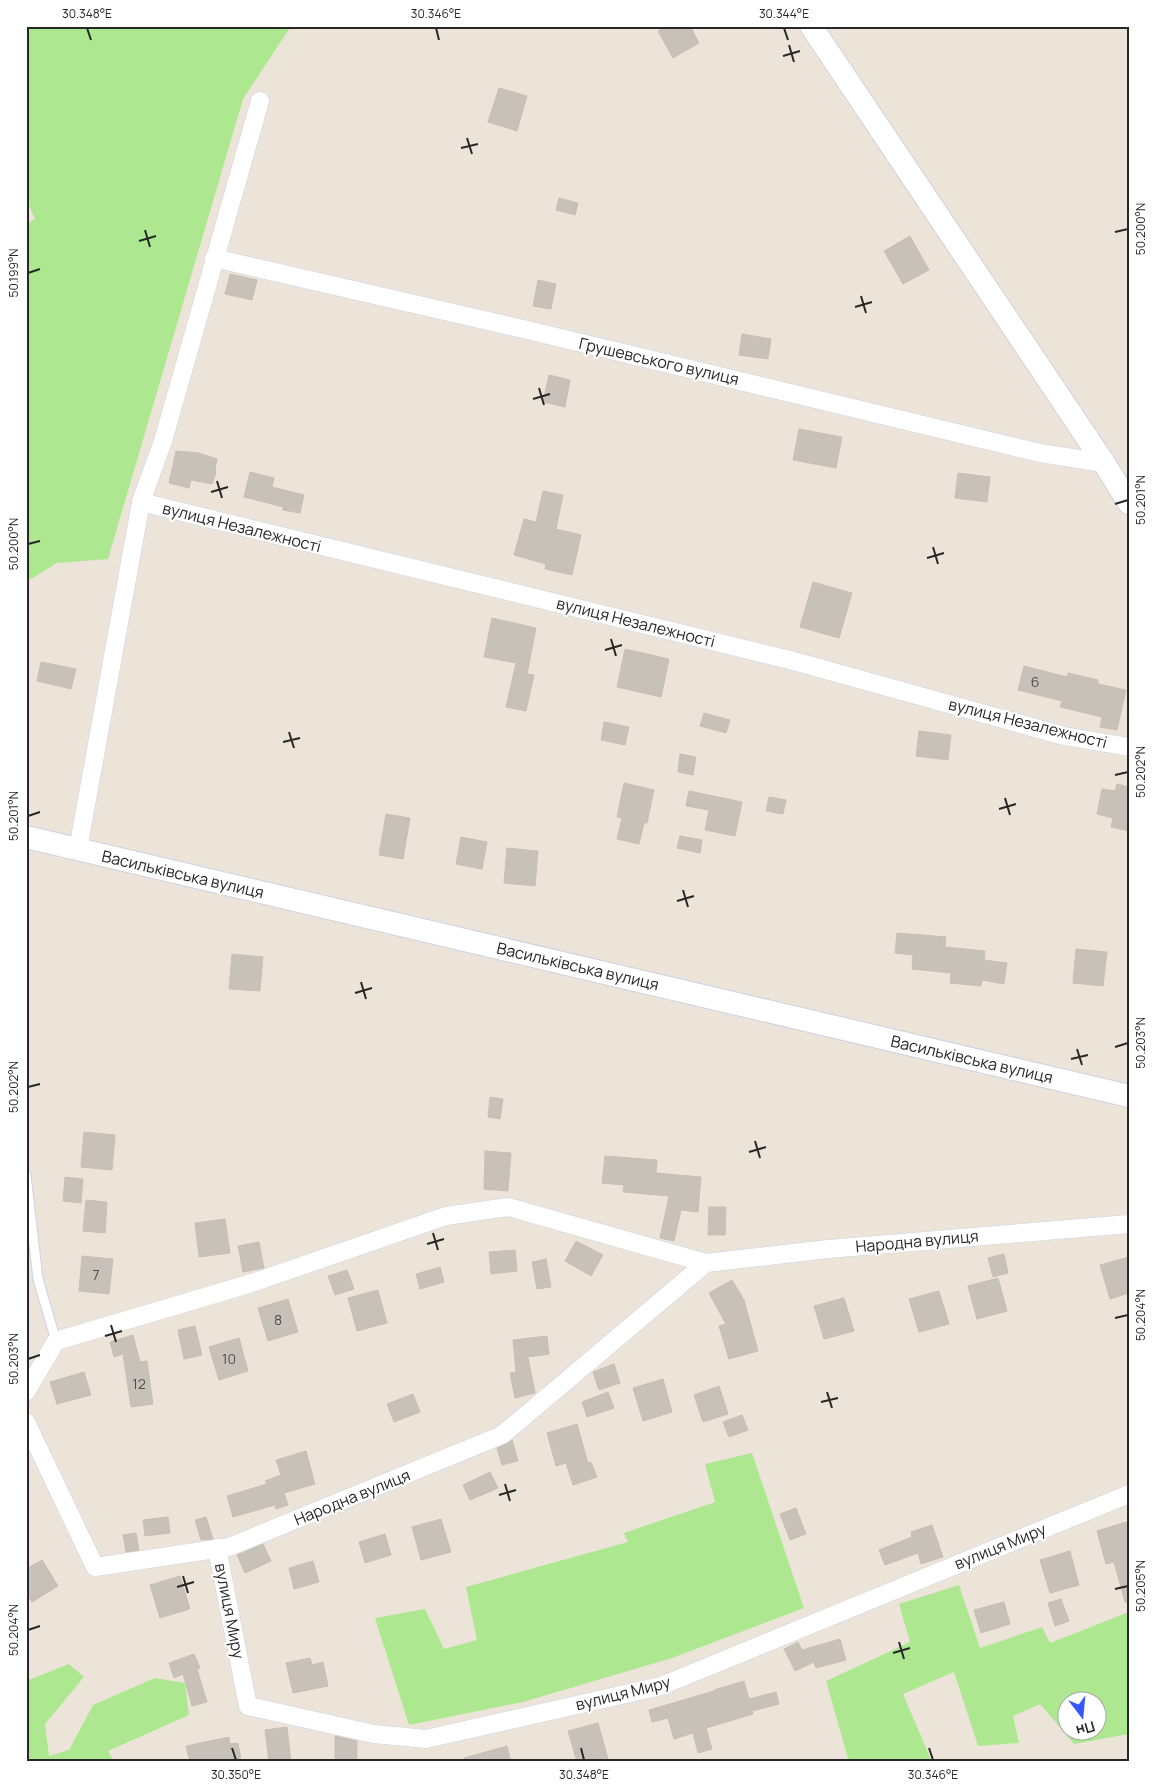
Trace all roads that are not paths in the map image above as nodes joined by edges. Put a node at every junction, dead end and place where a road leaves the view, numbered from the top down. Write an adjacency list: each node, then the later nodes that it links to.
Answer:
1 (811, 26): 4 (street)
2 (260, 101): 3 (street)
3 (214, 258): 4 (street, Грушевського вулиця); 5 (street)
4 (1104, 463): 6 (street)
5 (141, 502): 7 (street, вулиця Незалежності); 9 (street)
6 (1129, 503)
7 (1129, 747)
8 (26, 837): 9 (street, Васильківська вулиця)
9 (78, 849): 10 (street, Васильківська вулиця)
10 (1129, 1096)
11 (26, 1175): 14 (lane)
12 (1129, 1224): 13 (street, Народна вулиця)
13 (706, 1263): 14 (street, Народна вулиця); 18 (street, Народна вулиця)
14 (56, 1341): 15 (street)
15 (26, 1392)
16 (26, 1422): 18 (street, Народна вулиця)
17 (1129, 1494): 18 (street, вулиця Миру)
18 (218, 1548)

